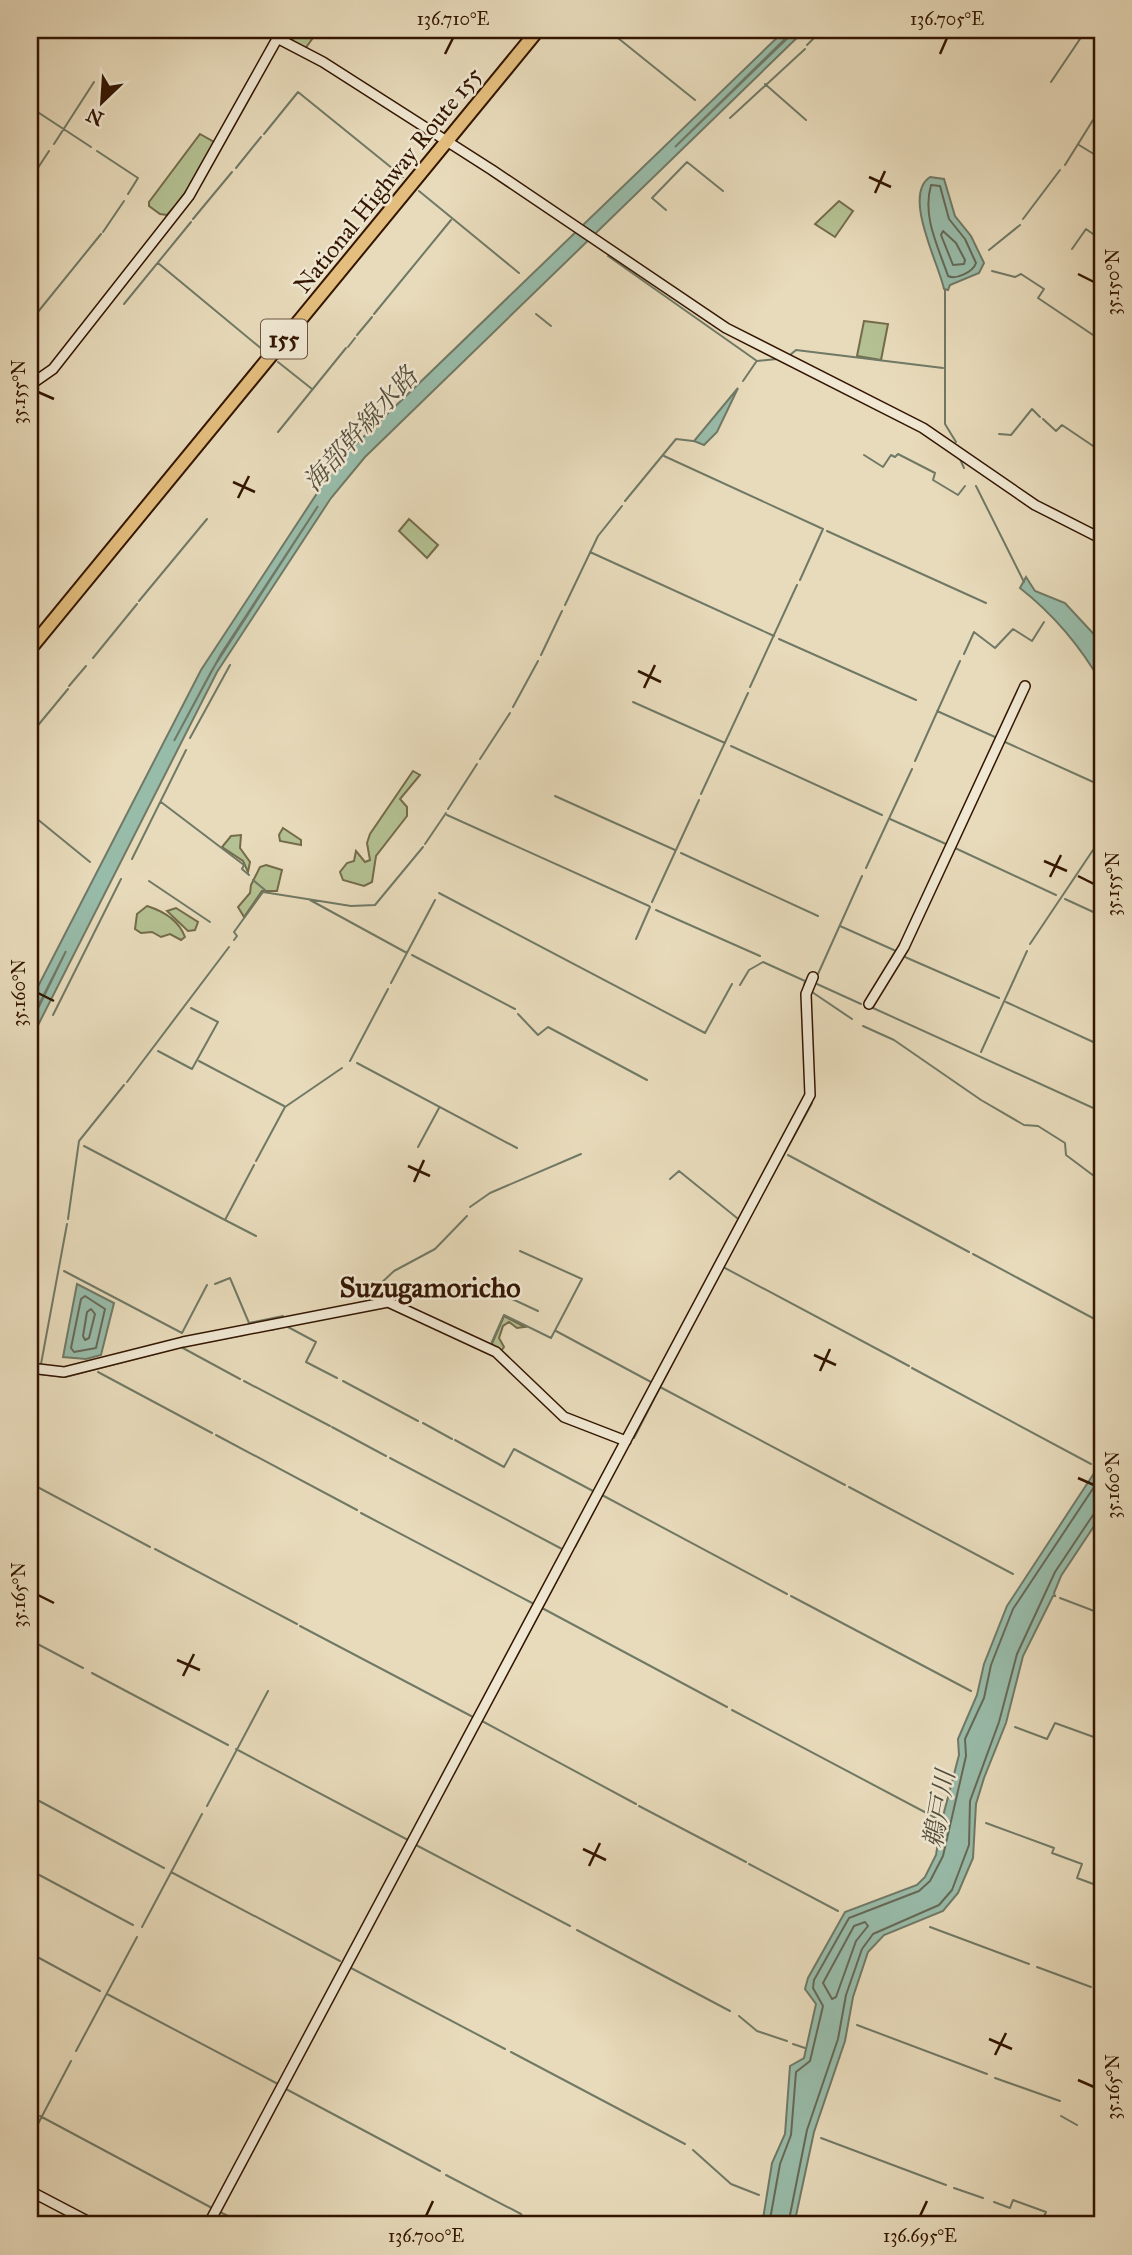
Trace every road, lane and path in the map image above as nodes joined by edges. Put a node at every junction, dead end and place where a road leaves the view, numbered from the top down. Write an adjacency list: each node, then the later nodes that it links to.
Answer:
1 (538, 30): 3 (highway, National Highway Route 155 / 155)
2 (280, 34): 3 (street); 4 (street)
3 (446, 141): 5 (street); 6 (highway, National Highway Route 155 / 155)
4 (30, 385)
5 (1102, 539)
6 (30, 649)
7 (1025, 686): 9 (street)
8 (813, 977): 11 (street)
9 (869, 1004)
10 (30, 1368): 11 (street)
11 (626, 1441): 14 (street)
12 (30, 2191): 13 (street)
13 (94, 2225)
14 (208, 2225)

